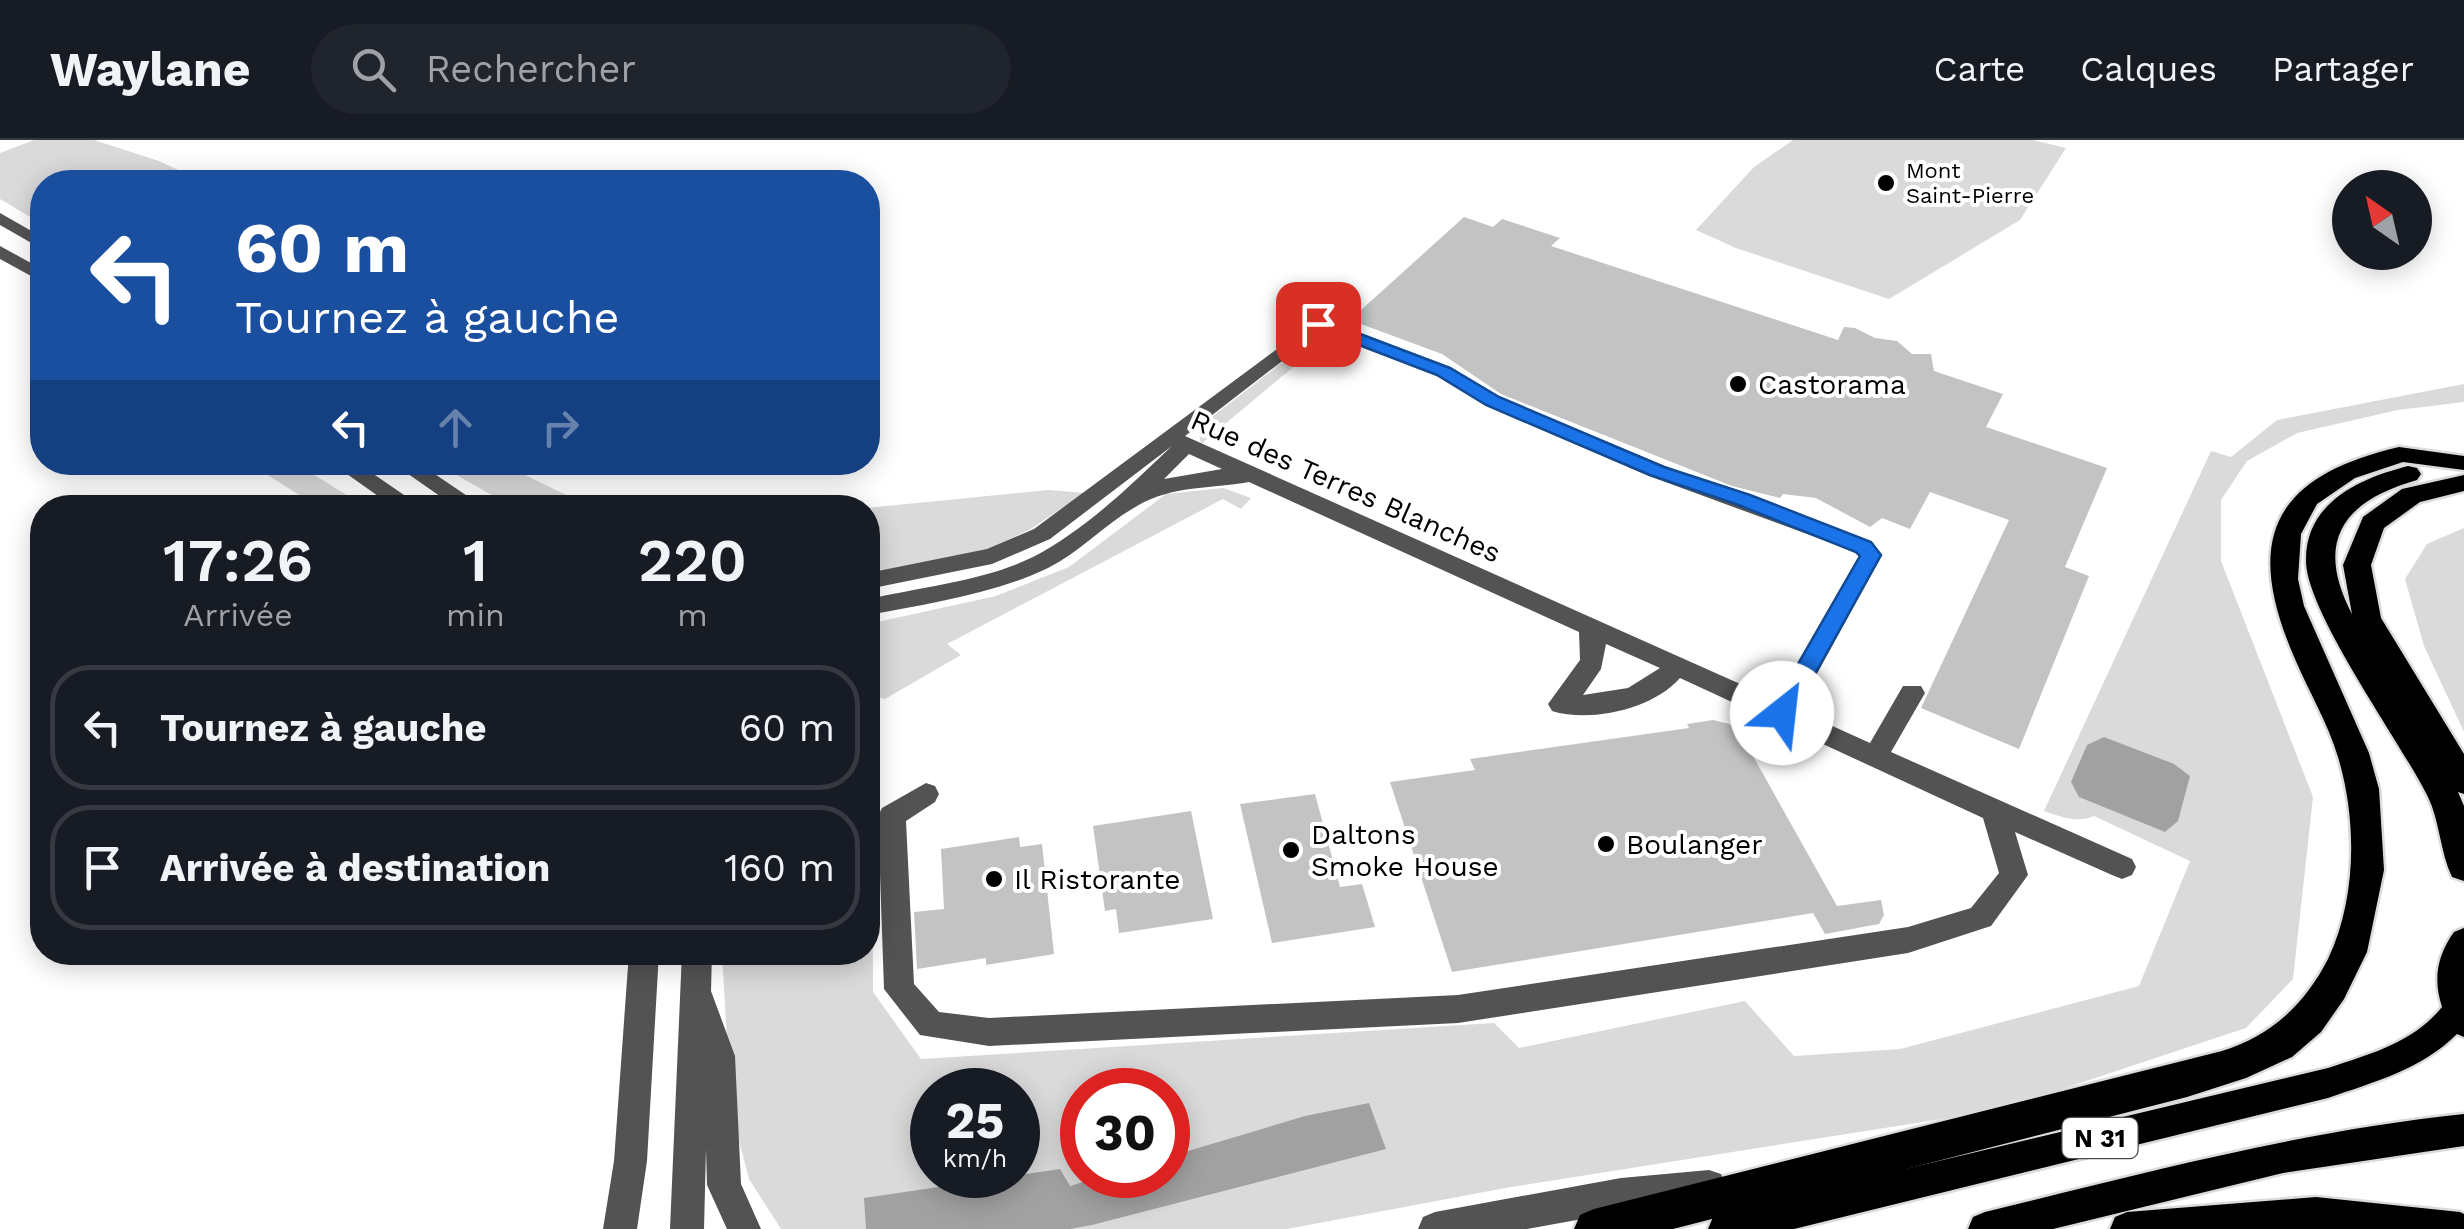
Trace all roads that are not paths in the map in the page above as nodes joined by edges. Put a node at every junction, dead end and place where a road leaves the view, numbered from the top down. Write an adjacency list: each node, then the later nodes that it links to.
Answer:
1 (0, 218): 2 (street)
2 (30, 237)
3 (0, 251): 4 (street)
4 (30, 270)
5 (1178, 441): 9 (street, Rue des Terres Blanches); 12 (street); 13 (street, Rue des Terres Blanches); 18 (street)
6 (2463, 470): 20 (highway); 24 (highway); 30 (highway)
7 (360, 475): 10 (street)
8 (422, 475): 11 (street)
9 (1254, 476): 12 (street); 15 (street, Rue des Terres Blanches)
10 (392, 495)
11 (453, 495)
12 (1128, 501): 14 (street)
13 (880, 579)
14 (880, 604)
15 (1590, 628): 16 (street, Rue des Terres Blanches); 16 (street)
16 (1676, 666): 18 (street, Rue des Terres Blanches)
17 (1912, 694): 19 (street)
18 (1782, 713): 19 (street, Rue des Terres Blanches)
19 (1876, 755): 22 (street, Rue des Terres Blanches)
20 (2464, 781)
21 (926, 794): 22 (street)
22 (1994, 810): 23 (street, Rue des Terres Blanches)
23 (2122, 867)
24 (2464, 867)
25 (2464, 940): 28 (main road)
26 (642, 965): 31 (street)
27 (696, 966): 32 (street); 33 (street)
28 (2461, 1017): 36 (main road, N 31)
29 (2464, 1130): 37 (main road, N 31)
30 (1754, 1191): 34 (street); 35 (highway)
31 (620, 1229)
32 (687, 1229)
33 (744, 1229)
34 (1435, 1229)
35 (1594, 1229)
36 (1725, 1229)
37 (1985, 1229)
38 (2127, 1229): 39 (main road)
39 (2460, 1229)

